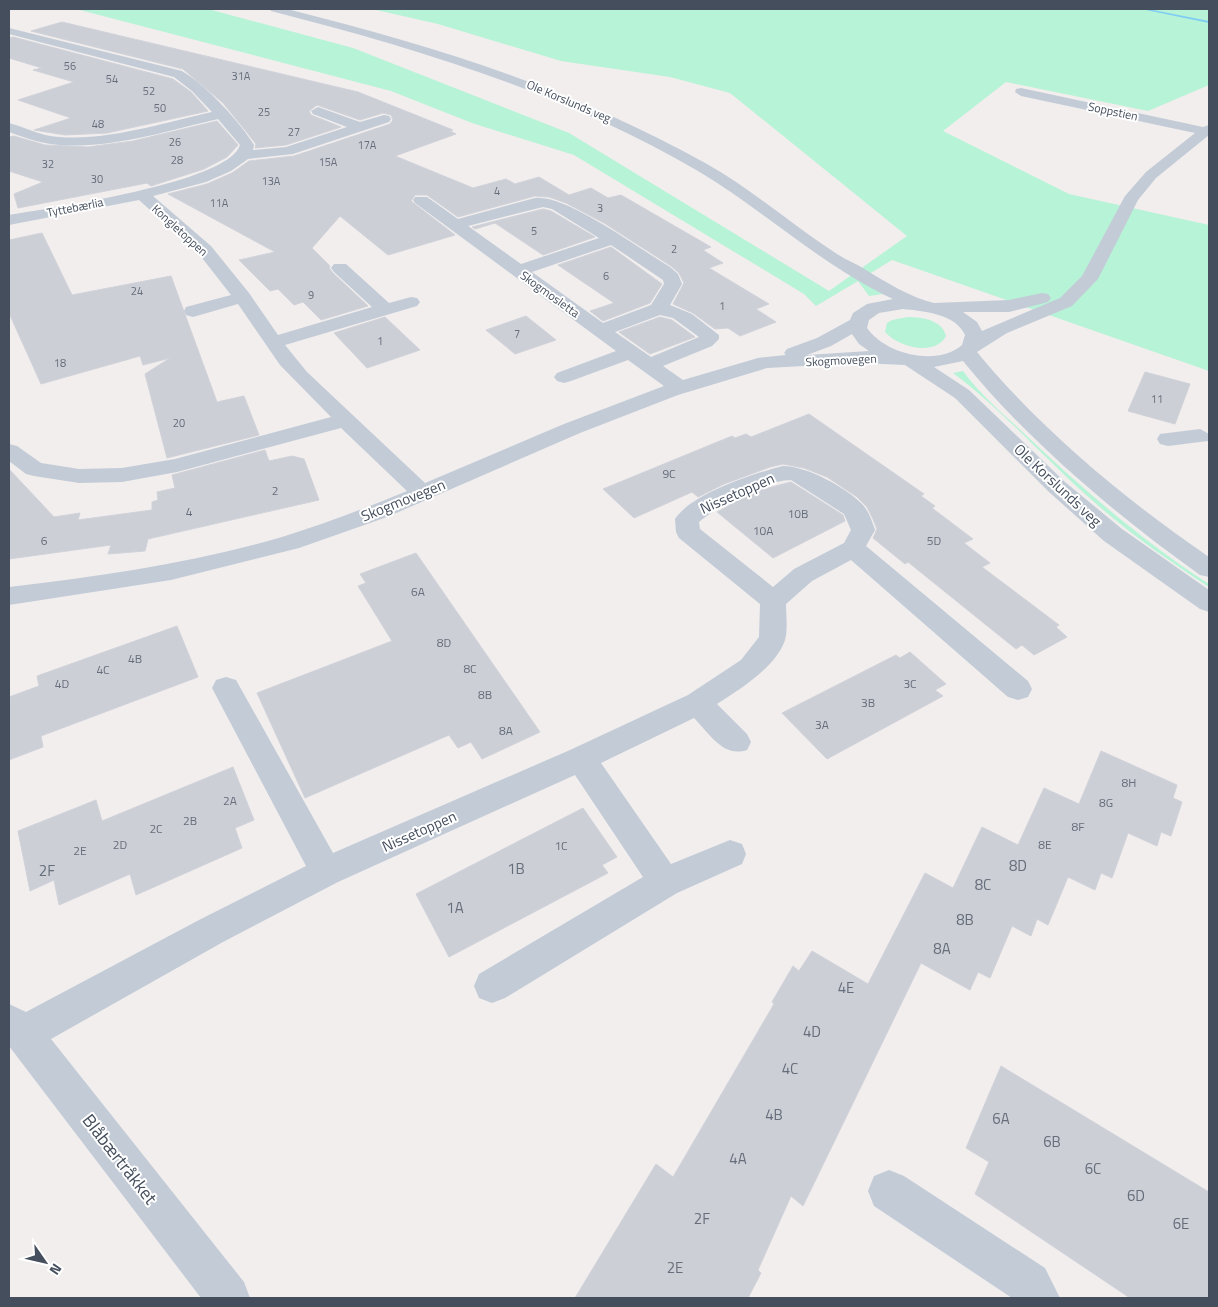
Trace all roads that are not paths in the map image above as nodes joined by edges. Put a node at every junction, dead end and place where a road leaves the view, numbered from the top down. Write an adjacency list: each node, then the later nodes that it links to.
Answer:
1 (275, 9): 18 (street, Ole Korslunds veg)
2 (9, 31): 5 (street)
3 (1021, 92): 9 (street, Soppstien)
4 (318, 111): 7 (street)
5 (221, 114): 10 (street); 12 (street)
6 (384, 120): 7 (street)
7 (360, 127): 12 (street)
8 (9, 128): 10 (street)
9 (1207, 130): 21 (street, Skogmovegen)
10 (114, 136): 11 (street)
11 (122, 149)
12 (244, 155): 13 (street, Kongletoppen)
13 (142, 194): 15 (street, Tyttebærlia); 22 (street, Kongletoppen)
14 (421, 200): 16 (street, Skogmosletta)
15 (9, 220)
16 (455, 225): 17 (street); 20 (street, Skogmosletta)
17 (612, 239): 20 (street); 26 (street)
18 (832, 259): 24 (street, Ole Korslunds veg); 28 (street, Ole Korslunds veg)
19 (340, 268): 25 (street)
20 (518, 271): 29 (street, Skogmosletta)
21 (1071, 295): 24 (street, Skogmovegen); 31 (street, Skogmovegen)
22 (243, 297): 27 (street); 30 (street, Kongletoppen)
23 (411, 302): 25 (street)
24 (925, 305): 28 (street, Skogmovegen); 31 (street, Ole Korslunds veg)
25 (385, 309): 30 (street)
26 (658, 309): 29 (street); 35 (street)
27 (193, 311)
28 (862, 317): 33 (street, Ole Korslunds veg); 34 (street, Skogmovegen)
29 (601, 330): 32 (street, Skogmosletta)
30 (273, 342): 38 (street, Kongletoppen)
31 (969, 349): 33 (street, Skogmovegen); 44 (street, Ole Korslunds veg)
32 (631, 352): 35 (street, Skogmosletta); 36 (street)
33 (905, 359): 34 (street, Skogmovegen); 47 (street, Ole Korslunds veg)
34 (785, 360): 37 (street, Skogmovegen)
35 (649, 365): 37 (street, Skogmosletta)
36 (564, 377)
37 (680, 388): 42 (street, Skogmovegen)
38 (345, 420): 41 (street); 42 (street, Kongletoppen)
39 (1206, 431): 40 (street)
40 (1168, 439)
41 (9, 451)
42 (422, 493): 45 (street, Skogmovegen)
43 (853, 548): 46 (street); 46 (street, Nissetoppen); 49 (street)
44 (1209, 569)
45 (9, 596)
46 (773, 600): 50 (street, Nissetoppen)
47 (1209, 603)
48 (226, 688): 54 (street)
49 (1018, 689)
50 (698, 703): 51 (street); 52 (street, Nissetoppen)
51 (736, 742)
52 (581, 759): 54 (street, Nissetoppen); 55 (street)
53 (730, 854): 55 (street)
54 (326, 872): 57 (street, Nissetoppen)
55 (665, 882): 56 (street)
56 (492, 986)
57 (16, 1028): 59 (street, Blåbærtråkket)
58 (889, 1191): 60 (street)
59 (228, 1298)
60 (1038, 1298)

